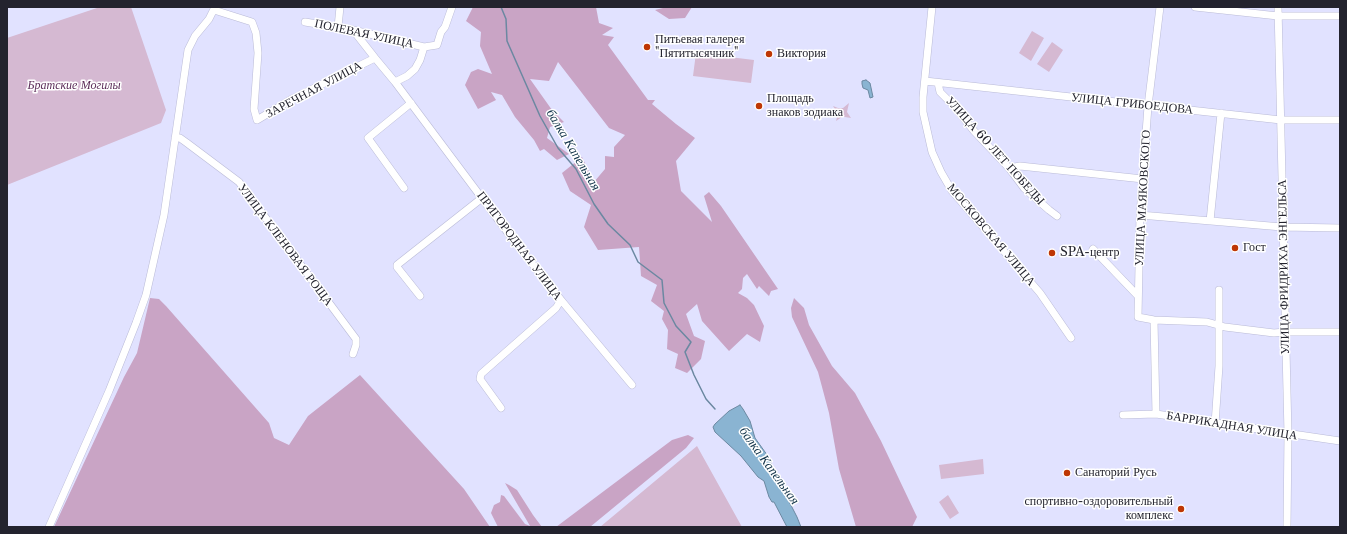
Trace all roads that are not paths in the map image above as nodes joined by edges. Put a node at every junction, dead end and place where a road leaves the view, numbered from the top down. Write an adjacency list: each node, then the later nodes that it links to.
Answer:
1 (340, 7): 11 (street)
2 (452, 7): 13 (street)
3 (932, 7): 15 (street, МОСКОВСКАЯ УЛИЦА)
4 (1160, 7): 19 (street, УЛИЦА МАЯКОВСКОГО)
5 (1195, 7): 8 (street)
6 (1278, 7): 8 (street, УЛИЦА ФРИДРИХА ЭНГЕЛЬСА)
7 (214, 9): 14 (street, ЗАРЕЧНАЯ УЛИЦА); 23 (street)
8 (1278, 16): 9 (street); 21 (street, УЛИЦА ФРИДРИХА ЭНГЕЛЬСА)
9 (1340, 16)
10 (304, 22): 11 (street, ПОЛЕВАЯ УЛИЦА)
11 (338, 27): 12 (street, ПОЛЕВАЯ УЛИЦА)
12 (353, 30): 13 (street, ПОЛЕВАЯ УЛИЦА); 14 (street, ПРИГОРОДНАЯ УЛИЦА)
13 (424, 48): 16 (street)
14 (375, 58): 16 (street, ПРИГОРОДНАЯ УЛИЦА)
15 (925, 81): 17 (street, УЛИЦА ГРИБОЕДОВА); 42 (street, МОСКОВСКАЯ УЛИЦА)
16 (395, 82): 18 (street, ПРИГОРОДНАЯ УЛИЦА)
17 (938, 83): 19 (street, УЛИЦА ГРИБОЕДОВА); 24 (street, УЛИЦА 60 ЛЕТ ПОБЕДЫ)
18 (411, 103): 26 (street); 27 (street, ПРИГОРОДНАЯ УЛИЦА)
19 (1148, 106): 20 (street, УЛИЦА ГРИБОЕДОВА); 25 (street, УЛИЦА МАЯКОВСКОГО)
20 (1221, 113): 21 (street, УЛИЦА ГРИБОЕДОВА); 30 (street)
21 (1281, 120): 22 (street, УЛИЦА ГРИБОЕДОВА); 31 (street, УЛИЦА ФРИДРИХА ЭНГЕЛЬСА)
22 (1340, 120)
23 (175, 138): 43 (street, УЛИЦА КЛЕНОВАЯ РОЩА); 51 (street)
24 (1009, 168): 25 (street); 29 (street, УЛИЦА 60 ЛЕТ ПОБЕДЫ)
25 (1143, 179): 28 (street, УЛИЦА МАЯКОВСКОГО)
26 (404, 188)
27 (482, 198): 35 (street); 37 (street, ПРИГОРОДНАЯ УЛИЦА)
28 (1140, 215): 30 (street); 36 (street, УЛИЦА МАЯКОВСКОГО)
29 (1057, 216)
30 (1210, 221): 31 (street)
31 (1282, 227): 32 (street); 40 (street, УЛИЦА ФРИДРИХА ЭНГЕЛЬСА)
32 (1340, 228)
33 (1093, 249): 36 (street)
34 (1219, 290): 39 (street)
35 (420, 296)
36 (1138, 296): 38 (street, УЛИЦА МАЯКОВСКОГО)
37 (560, 300): 44 (street, ПРИГОРОДНАЯ УЛИЦА); 45 (street)
38 (1154, 320): 39 (street); 46 (street)
39 (1218, 326): 40 (street); 48 (street)
40 (1285, 332): 41 (street); 49 (street, УЛИЦА ФРИДРИХА ЭНГЕЛЬСА)
41 (1340, 332)
42 (1071, 338)
43 (353, 354)
44 (632, 385)
45 (501, 408)
46 (1156, 414): 47 (street, БАРРИКАДНАЯ УЛИЦА); 48 (street, БАРРИКАДНАЯ УЛИЦА)
47 (1123, 415)
48 (1215, 424): 49 (street, БАРРИКАДНАЯ УЛИЦА)
49 (1288, 434): 50 (street, БАРРИКАДНАЯ УЛИЦА); 52 (street, УЛИЦА ФРИДРИХА ЭНГЕЛЬСА)
50 (1340, 441)
51 (48, 527)
52 (1287, 527)

